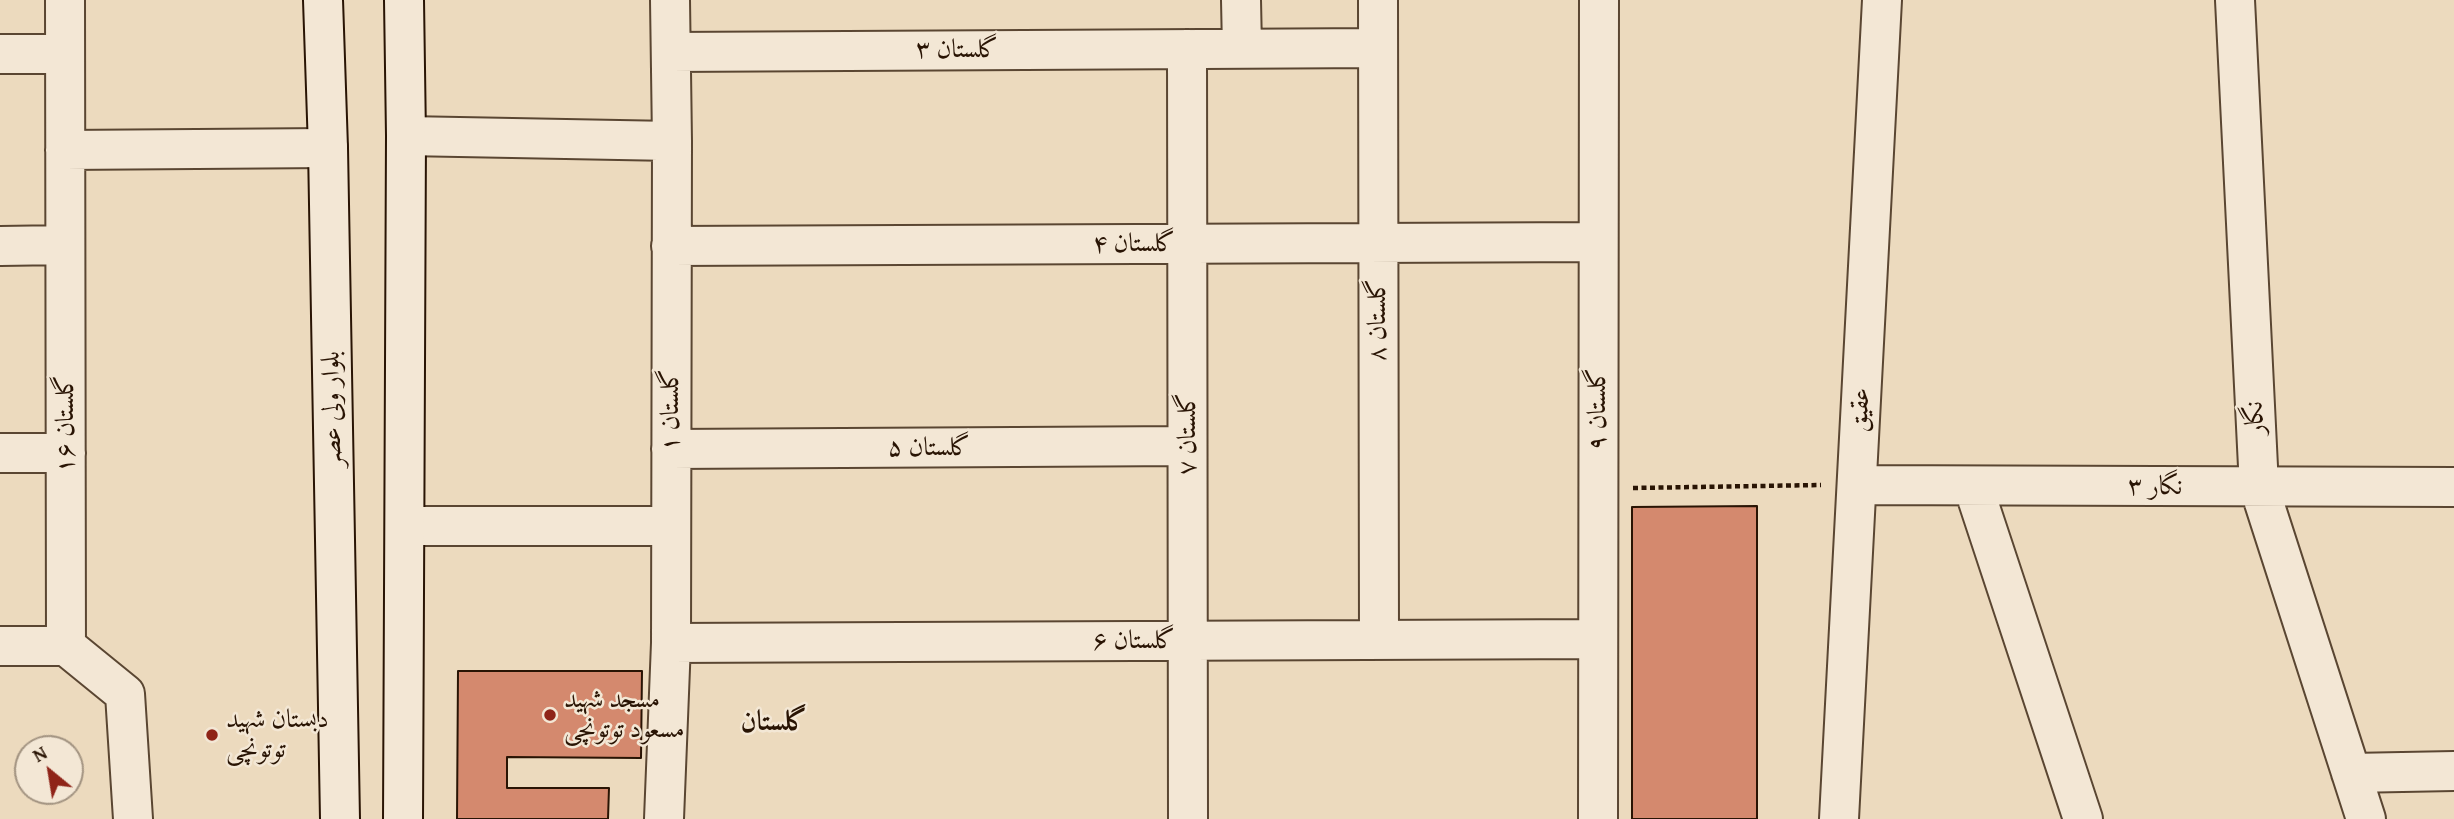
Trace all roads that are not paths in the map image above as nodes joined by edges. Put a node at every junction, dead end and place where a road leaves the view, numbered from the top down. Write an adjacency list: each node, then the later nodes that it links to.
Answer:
1 (65, 0): 15 (street, گلستان ۱۶)
2 (323, 0): 18 (street, بلوار ولی عصر)
3 (404, 0): 16 (street)
4 (670, 0): 13 (street, گلستان ۱)
5 (1241, 0): 10 (street)
6 (1378, 0): 11 (street, گلستان ۸)
7 (1599, 0): 21 (street, گلستان ۹)
8 (1882, 0): 30 (street, عقیق)
9 (2235, 0): 32 (street, نگار)
10 (1242, 48): 11 (street, گلستان ۳); 12 (street, گلستان ۳)
11 (1378, 48): 20 (street, گلستان ۸)
12 (1188, 49): 13 (street, گلستان ۳); 22 (street, گلستان ۷)
13 (671, 52): 17 (street, گلستان ۱)
14 (0, 54): 15 (street)
15 (65, 54): 19 (street, گلستان ۱۶)
16 (406, 136): 17 (street); 34 (street)
17 (672, 141): 25 (street, گلستان ۱)
18 (328, 148): 19 (street); 45 (street, بلوار ولی عصر)
19 (65, 150): 23 (street, گلستان ۱۶)
20 (1378, 242): 21 (street, گلستان ۴); 22 (street, گلستان ۴); 37 (street, گلستان ۸)
21 (1598, 242): 36 (street, گلستان ۹)
22 (1187, 244): 25 (street, گلستان ۴); 26 (street, گلستان ۷)
23 (65, 245): 24 (street); 29 (street, گلستان ۱۶)
24 (0, 246)
25 (671, 246): 27 (street, گلستان ۱)
26 (1188, 446): 27 (street, گلستان ۵); 38 (street, گلستان ۷)
27 (671, 449): 35 (street, گلستان ۱)
28 (0, 453): 29 (street)
29 (66, 453): 41 (street, گلستان ۱۶)
30 (1857, 485): 31 (street, نگار ۳); 50 (street, عقیق)
31 (1973, 486): 32 (street, نگار ۳); 51 (street)
32 (2259, 487): 33 (street, نگار ۳); 43 (street, نگار)
33 (2454, 487)
34 (405, 526): 35 (street); 46 (street)
35 (671, 526): 39 (street, گلستان ۱)
36 (1598, 639): 37 (street, گلستان ۶); 49 (street, گلستان ۹)
37 (1379, 640): 38 (street, گلستان ۶)
38 (1188, 641): 39 (street, گلستان ۶); 48 (street, گلستان ۷)
39 (671, 643): 47 (street, گلستان ۱)
40 (0, 646): 41 (street)
41 (66, 646): 44 (street)
42 (2454, 771): 43 (street)
43 (2351, 773): 52 (street, نگار)
44 (133, 819)
45 (340, 819)
46 (403, 819)
47 (664, 819)
48 (1188, 819)
49 (1598, 819)
50 (1839, 819)
51 (2082, 819)
52 (2366, 819)

